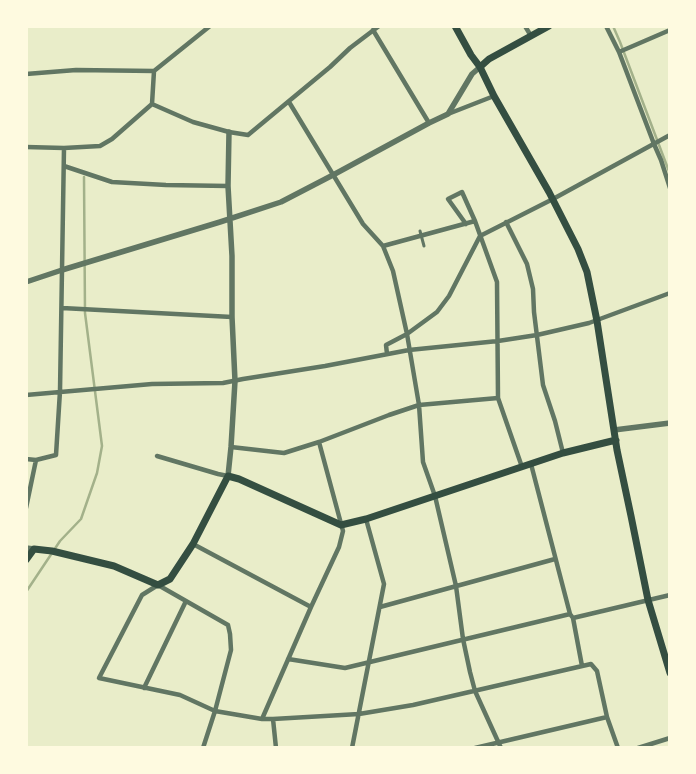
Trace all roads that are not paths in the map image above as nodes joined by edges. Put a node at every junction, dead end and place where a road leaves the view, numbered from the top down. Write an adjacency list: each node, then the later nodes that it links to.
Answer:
1 (210, 26): 12 (street)
2 (379, 26): 7 (street)
3 (455, 26): 11 (main road)
4 (525, 26): 9 (street)
5 (549, 26): 9 (main road)
6 (606, 26): 10 (street)
7 (374, 30): 15 (street); 18 (street)
8 (670, 30): 10 (street)
9 (531, 36): 11 (main road)
10 (619, 52): 21 (street)
11 (480, 67): 14 (main road); 17 (street)
12 (154, 70): 13 (street); 16 (street)
13 (26, 74)
14 (494, 96): 17 (street); 28 (main road)
15 (288, 102): 19 (street); 25 (street)
16 (152, 104): 19 (street); 23 (street)
17 (448, 114): 18 (street)
18 (428, 123): 25 (street)
19 (229, 132): 26 (street)
20 (670, 135): 21 (street)
21 (654, 144): 27 (street); 28 (street)
22 (26, 147): 23 (street)
23 (64, 148): 24 (street)
24 (64, 166): 26 (street); 37 (street)
25 (333, 175): 29 (street); 35 (street)
26 (228, 186): 29 (street)
27 (670, 188)
28 (553, 199): 31 (street); 42 (main road)
29 (230, 219): 37 (street); 41 (street)
30 (475, 221): 32 (street); 32 (street); 34 (street)
31 (506, 222): 34 (street); 44 (street)
32 (466, 224): 35 (street)
33 (420, 231): 36 (street)
34 (480, 236): 43 (street); 45 (street)
35 (384, 246): 43 (street)
36 (424, 246)
37 (62, 270): 38 (street); 40 (street)
38 (26, 282)
39 (670, 294): 42 (street)
40 (62, 308): 41 (street); 49 (street)
41 (232, 317): 48 (street)
42 (597, 320): 44 (street); 54 (main road)
43 (407, 334): 46 (street); 47 (street)
44 (537, 335): 45 (street); 58 (street)
45 (498, 341): 46 (street); 51 (street)
46 (409, 350): 47 (street); 52 (street)
47 (387, 354): 48 (street)
48 (235, 381): 49 (street); 57 (street)
49 (60, 391): 50 (street); 61 (street)
50 (26, 395)
51 (498, 398): 52 (street); 63 (street)
52 (419, 405): 56 (street); 65 (street)
53 (670, 423): 54 (street)
54 (614, 430): 55 (main road)
55 (616, 440): 58 (main road); 76 (main road)
56 (319, 442): 57 (street); 68 (street)
57 (231, 447): 64 (street)
58 (563, 453): 62 (main road)
59 (157, 456): 64 (street)
60 (26, 459): 61 (street)
61 (36, 460): 66 (street)
62 (531, 464): 63 (main road); 71 (street)
63 (522, 467): 65 (main road)
64 (228, 476): 68 (main road); 69 (main road)
65 (435, 496): 67 (main road); 74 (street)
66 (26, 508)
67 (366, 519): 68 (main road); 78 (street)
68 (341, 525): 79 (street)
69 (193, 544): 73 (main road); 79 (street)
70 (30, 549): 72 (main road); 73 (main road)
71 (555, 559): 74 (street); 80 (street)
72 (26, 560)
73 (158, 585): 77 (street); 87 (street)
74 (456, 586): 78 (street); 82 (street)
75 (670, 595): 76 (street)
76 (648, 600): 81 (street); 86 (main road)
77 (186, 601): 87 (street); 89 (street)
78 (380, 606): 84 (street)
79 (311, 607): 83 (street)
80 (570, 614): 81 (street); 82 (street)
81 (573, 618): 85 (street)
82 (463, 639): 84 (street); 88 (street)
83 (288, 660): 84 (street); 92 (street)
84 (369, 662): 90 (street)
85 (582, 666): 88 (street); 91 (street)
86 (670, 673)
87 (144, 688): 89 (street)
88 (475, 691): 90 (street); 95 (street)
89 (215, 711): 92 (street); 96 (street)
90 (358, 714): 93 (street); 98 (street)
91 (607, 717): 95 (street); 101 (street)
92 (262, 719): 93 (street)
93 (272, 719): 97 (street)
94 (670, 738): 102 (street)
95 (499, 742): 99 (street); 100 (street)
96 (203, 748)
97 (276, 748)
98 (352, 748)
99 (475, 748)
100 (501, 748)
101 (618, 748)
102 (638, 748)

